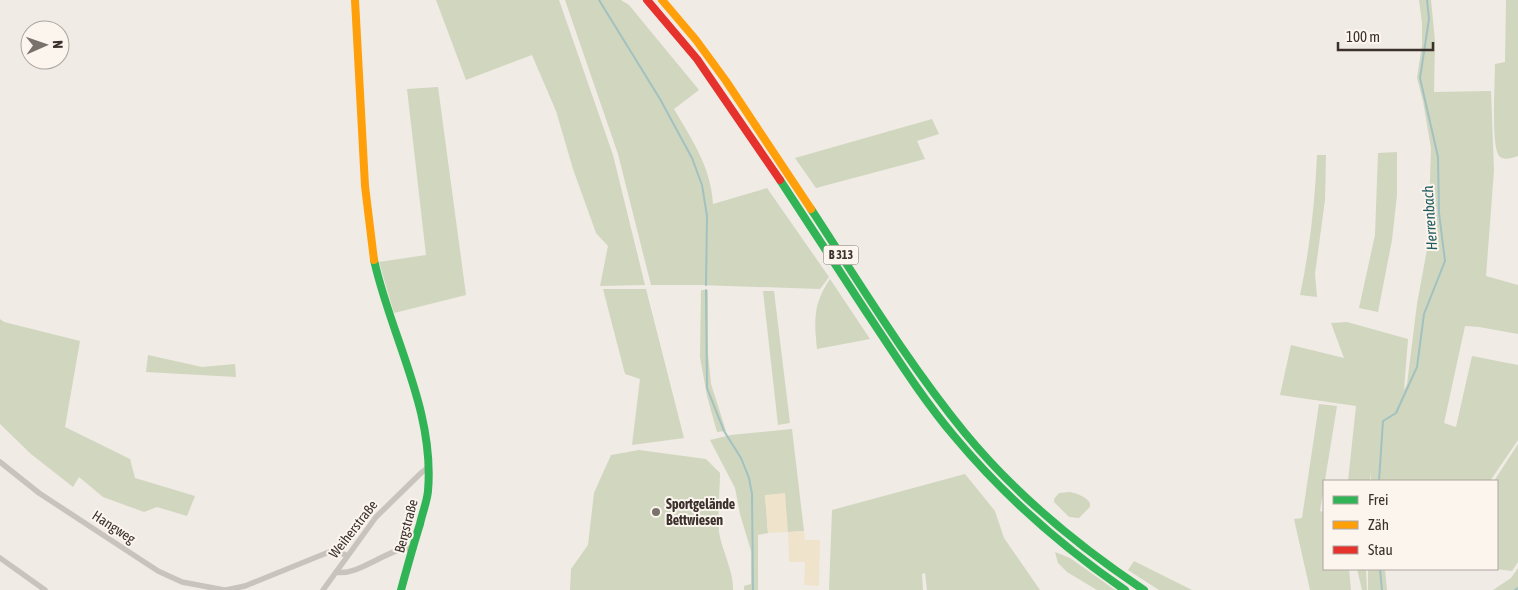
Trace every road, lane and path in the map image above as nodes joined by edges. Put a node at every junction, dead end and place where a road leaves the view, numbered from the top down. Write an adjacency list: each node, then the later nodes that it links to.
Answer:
1 (355, 0): 5 (main road, Bergstraße)
2 (647, 0): 14 (main road, B 313)
3 (662, 0): 15 (main road, B 313)
4 (0, 462): 11 (street, Hangweg)
5 (429, 467): 6 (main road, Bergstraße); 7 (street, Weiherstraße)
6 (414, 548): 9 (street); 13 (main road, Bergstraße)
7 (348, 556): 9 (street, Weiherstraße); 11 (street, Hangweg)
8 (0, 558): 10 (street)
9 (336, 572): 12 (street, Weiherstraße)
10 (45, 590)
11 (225, 590)
12 (323, 590)
13 (401, 590)
14 (1125, 590)
15 (1144, 590)

